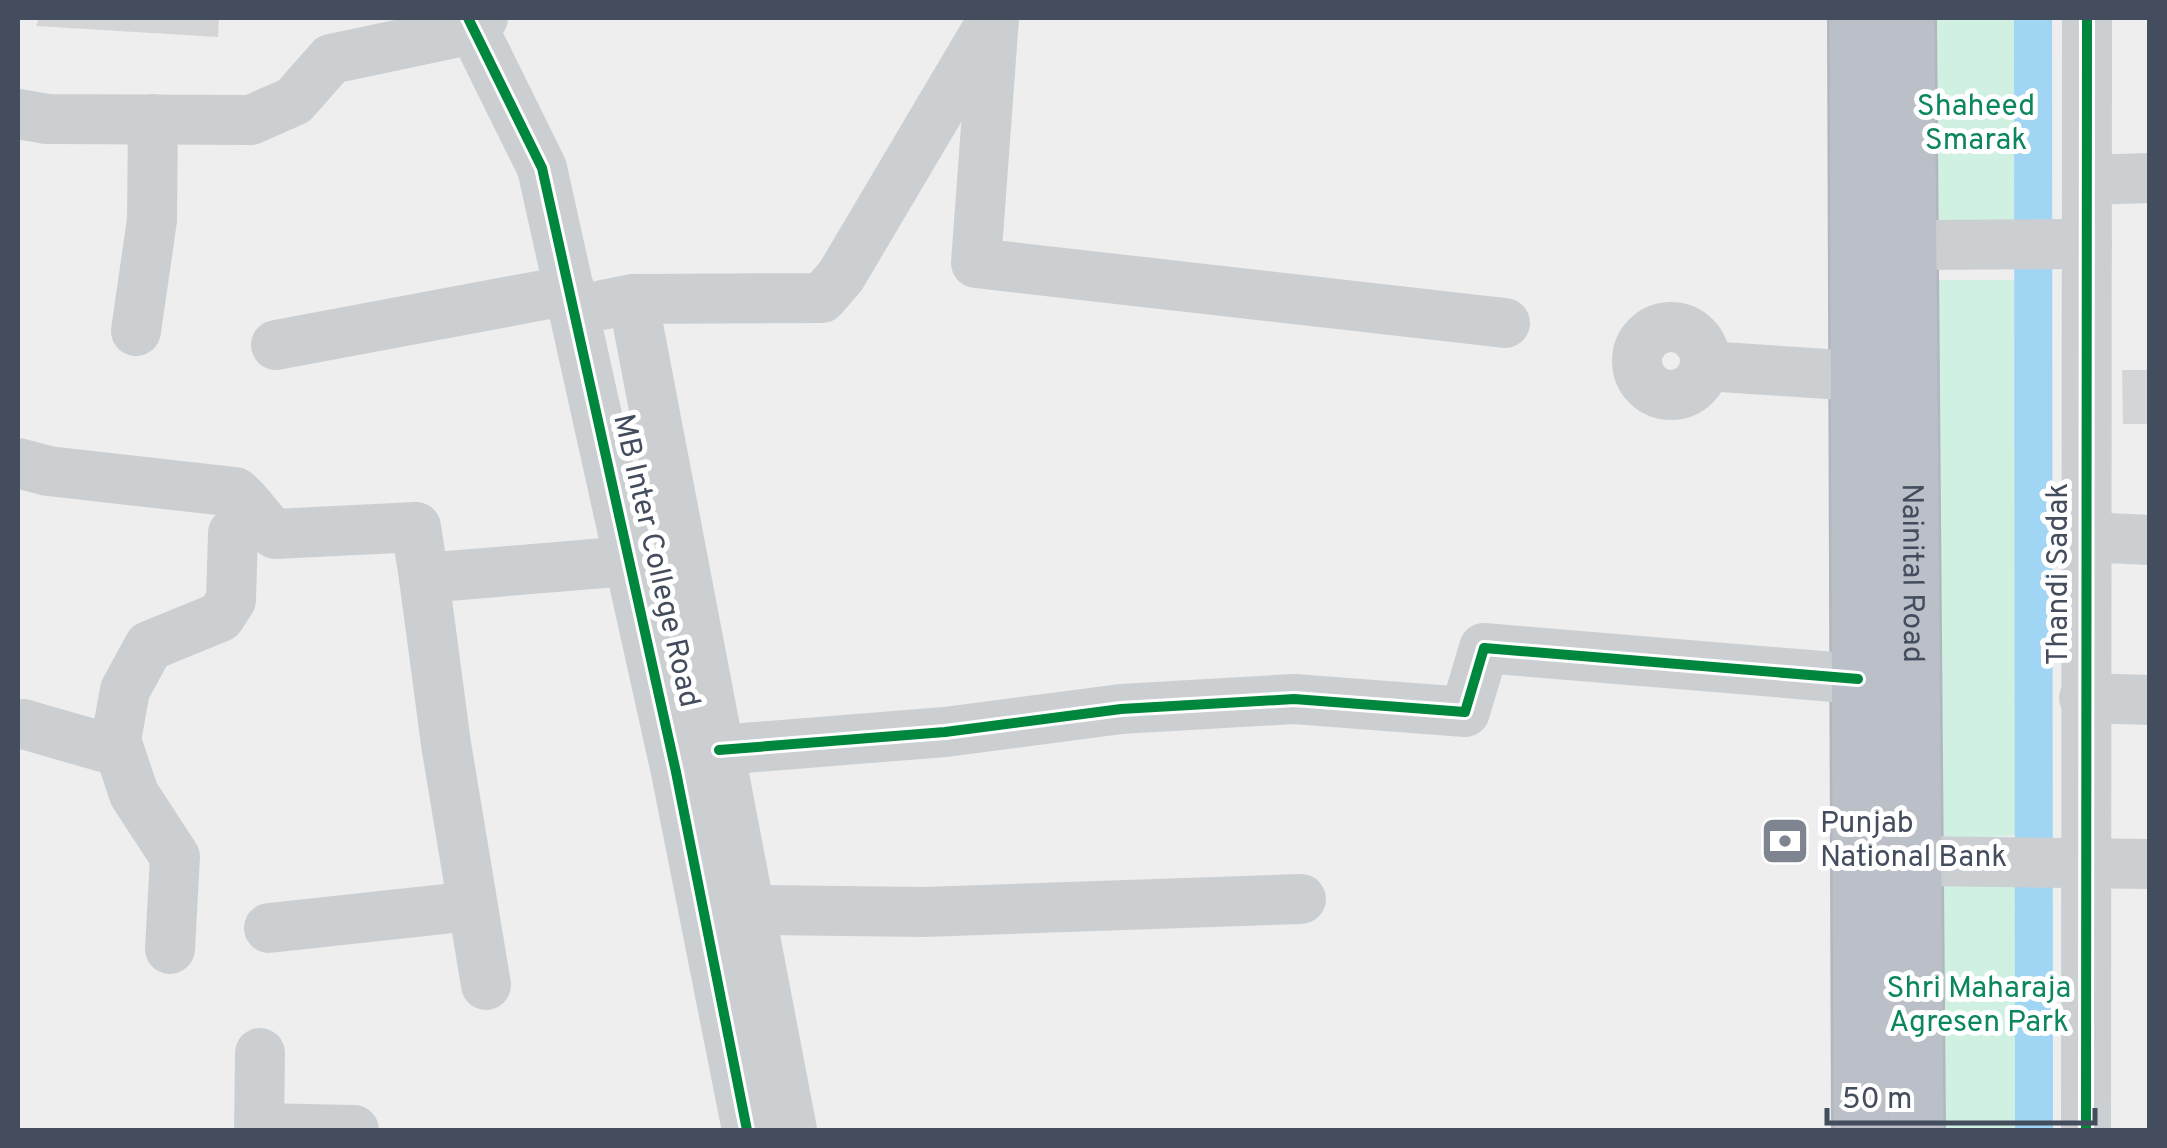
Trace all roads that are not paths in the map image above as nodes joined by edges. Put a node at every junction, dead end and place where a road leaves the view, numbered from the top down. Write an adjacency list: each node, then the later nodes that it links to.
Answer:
1 (994, 18): 12 (street); 14 (street)
2 (1857, 18): 18 (highway, Nainital Road)
3 (1907, 18): 11 (highway, Nainital Road)
4 (2087, 18): 9 (street, Thandi Sadak)
5 (475, 21): 7 (street); 13 (street, MB Inter College Road)
6 (18, 114): 7 (street)
7 (153, 119): 15 (street)
8 (2150, 178): 9 (street)
9 (2088, 180): 10 (street, Thandi Sadak)
10 (2054, 244): 11 (street); 21 (street, Thandi Sadak)
11 (1911, 245): 31 (highway, Nainital Road)
12 (632, 299): 13 (street); 29 (street)
13 (572, 300): 16 (street); 23 (street, MB Inter College Road)
14 (1505, 323)
15 (136, 331)
16 (276, 344)
17 (1706, 366): 18 (street)
18 (1857, 376): 25 (highway, Nainital Road)
19 (18, 463): 20 (street)
20 (252, 516): 24 (street); 30 (street)
21 (2085, 537): 22 (street); 26 (street, Thandi Sadak)
22 (2150, 540)
23 (628, 561): 24 (street); 43 (street, MB Inter College Road)
24 (424, 578): 35 (street)
25 (1858, 678): 29 (street); 45 (highway, Nainital Road)
26 (2084, 698): 27 (street); 32 (street, Thandi Sadak)
27 (2150, 700)
28 (23, 724): 30 (street)
29 (719, 750): 36 (street)
30 (117, 751): 38 (street)
31 (1914, 861): 32 (street); 46 (highway, Nainital Road)
32 (2050, 862): 33 (street); 47 (street, Thandi Sadak)
33 (2150, 864)
34 (1301, 899): 36 (street)
35 (472, 906): 37 (street); 39 (street)
36 (752, 910): 44 (street)
37 (270, 928)
38 (170, 949)
39 (486, 985)
40 (260, 1053): 41 (street)
41 (259, 1129): 42 (street)
42 (354, 1130)
43 (747, 1130)
44 (792, 1130)
45 (1862, 1130)
46 (1916, 1130)
47 (2086, 1130)

